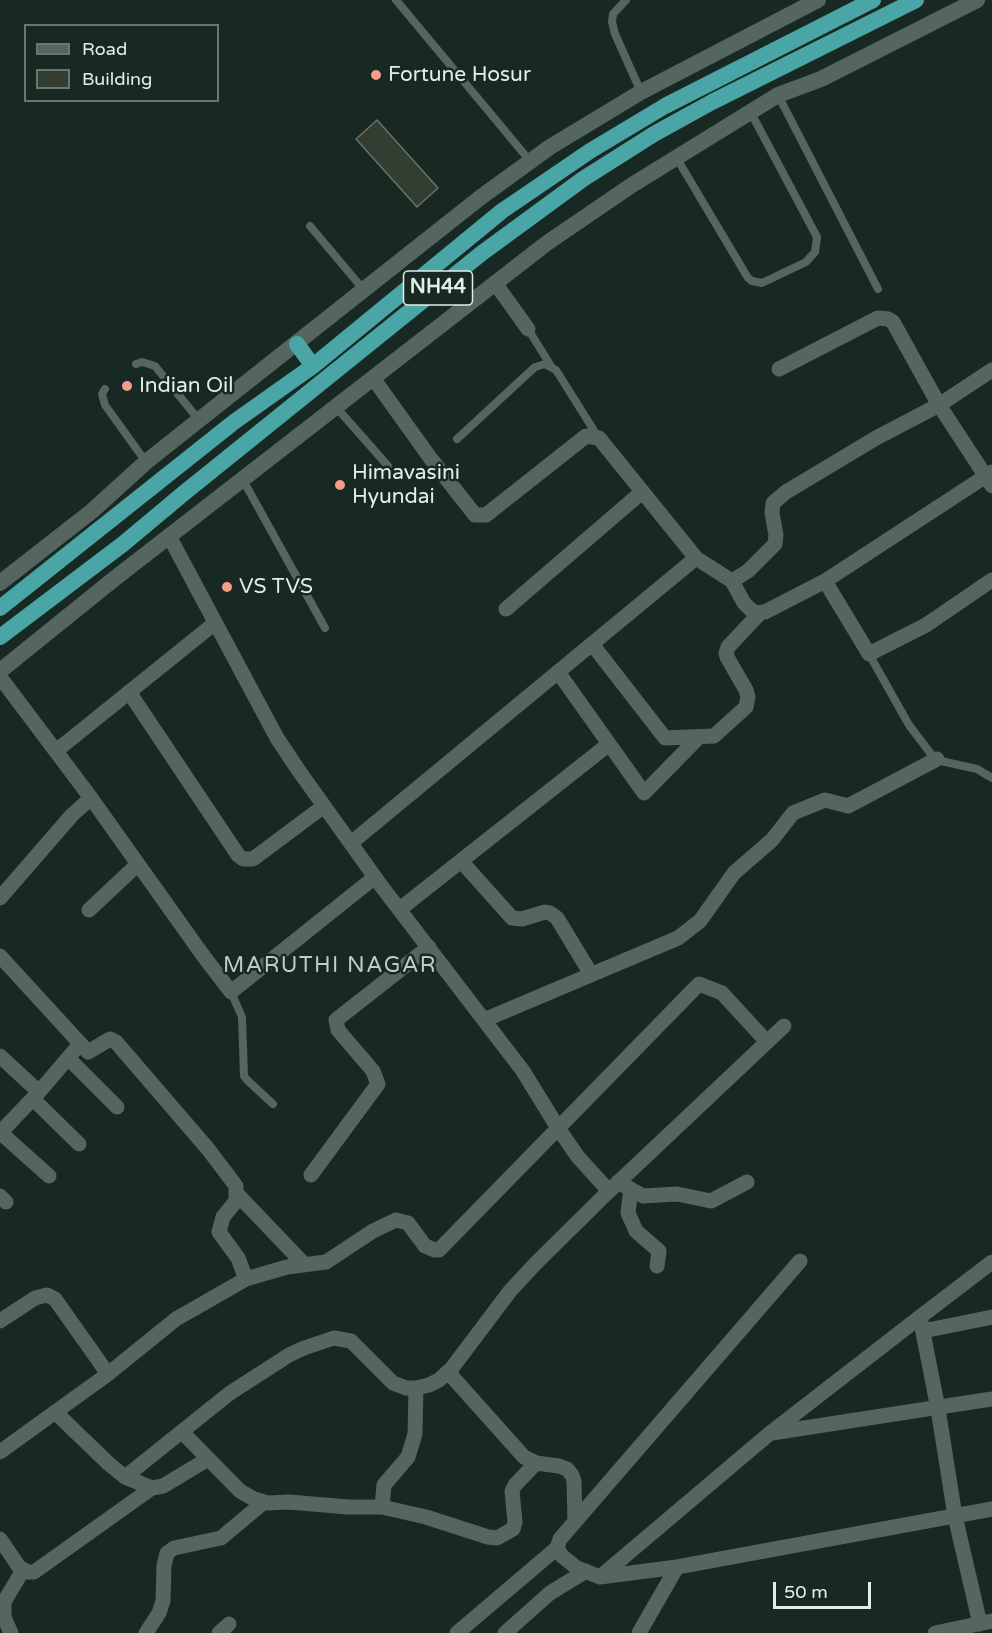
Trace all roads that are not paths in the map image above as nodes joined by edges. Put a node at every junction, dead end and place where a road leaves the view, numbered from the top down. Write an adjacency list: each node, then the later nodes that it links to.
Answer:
1 (396, 0): 11 (lane)
2 (626, 0): 7 (lane)
3 (818, 0): 7 (street)
4 (873, 0): 19 (highway, NH44)
5 (916, 0): 46 (highway, NH44)
6 (977, 0): 8 (street)
7 (641, 92): 11 (street)
8 (778, 95): 9 (street); 14 (lane)
9 (750, 111): 10 (street); 10 (lane)
10 (676, 157): 13 (street)
11 (531, 161): 15 (street)
12 (310, 226): 15 (lane)
13 (495, 284): 16 (street); 23 (street)
14 (878, 290)
15 (364, 291): 17 (street)
16 (528, 329): 20 (lane)
17 (297, 344): 19 (highway); 27 (street)
18 (136, 364): 27 (lane)
19 (313, 366): 41 (highway, NH44)
20 (551, 366): 28 (lane); 29 (lane)
21 (779, 369): 25 (street)
22 (992, 370): 25 (street)
23 (373, 378): 26 (street); 28 (street)
24 (105, 389): 30 (lane)
25 (939, 405): 32 (street); 39 (street)
26 (336, 408): 31 (lane); 33 (street)
27 (199, 420): 30 (street)
28 (599, 438): 34 (street)
29 (457, 439)
30 (146, 462): 40 (street)
31 (388, 466)
32 (990, 478): 37 (street)
33 (243, 480): 35 (street); 45 (lane)
34 (642, 492): 36 (street); 42 (street)
35 (169, 536): 44 (street); 49 (street)
36 (696, 558): 39 (street); 47 (street)
37 (825, 580): 43 (street); 48 (street)
38 (992, 580): 48 (street)
39 (732, 581): 43 (street)
40 (0, 583)
41 (0, 608)
42 (506, 609)
43 (760, 613): 53 (street)
44 (215, 623): 52 (street); 59 (street)
45 (325, 628)
46 (0, 637)
47 (592, 644): 50 (street); 53 (street)
48 (869, 654): 56 (lane)
49 (0, 671)
50 (558, 672): 54 (street); 60 (street)
51 (0, 677): 55 (street)
52 (129, 692): 55 (street); 59 (street)
53 (699, 737): 54 (street)
54 (609, 744): 61 (street)
55 (56, 751): 58 (street)
56 (937, 759): 57 (lane); 69 (street)
57 (992, 778)
58 (91, 798): 62 (street); 64 (street)
59 (324, 806): 60 (street)
60 (351, 843): 63 (street)
61 (461, 861): 65 (street); 69 (street)
62 (138, 864): 66 (street); 70 (street)
63 (375, 877): 65 (street); 70 (street)
64 (0, 898)
65 (400, 909): 67 (street)
66 (89, 910)
67 (429, 947): 71 (street); 83 (street)
68 (0, 956): 74 (street)
69 (591, 974): 71 (street)
70 (231, 992): 78 (lane)
71 (484, 1020): 80 (street)
72 (784, 1026): 73 (street)
73 (767, 1042): 80 (street); 86 (street)
74 (80, 1044): 76 (street); 87 (street)
75 (0, 1056): 77 (street)
76 (68, 1058): 77 (street); 79 (street)
77 (36, 1096): 81 (street); 82 (street)
78 (273, 1104)
79 (117, 1107)
80 (558, 1128): 86 (street); 90 (street)
81 (0, 1133): 84 (street)
82 (79, 1144)
83 (311, 1175)
84 (49, 1176)
85 (747, 1182): 86 (street)
86 (619, 1187): 91 (street); 96 (street)
87 (237, 1194): 90 (street); 92 (street)
88 (800, 1261): 113 (street)
89 (992, 1262): 95 (street)
90 (304, 1264): 92 (street)
91 (657, 1266)
92 (246, 1278): 97 (street)
93 (992, 1317): 95 (street)
94 (0, 1321): 97 (street)
95 (921, 1324): 100 (street); 103 (street)
96 (448, 1372): 98 (street); 106 (street)
97 (108, 1374): 101 (street)
98 (416, 1388): 102 (street); 110 (street)
99 (992, 1400): 100 (street)
100 (938, 1409): 103 (street); 112 (street)
101 (55, 1412): 104 (street); 107 (street)
102 (182, 1431): 105 (street); 107 (street)
103 (769, 1434): 118 (street)
104 (0, 1452)
105 (208, 1459): 108 (street); 109 (street)
106 (536, 1463): 110 (street); 113 (street)
107 (125, 1477): 108 (street)
108 (152, 1488): 117 (street)
109 (264, 1502): 110 (street); 121 (street)
110 (382, 1507)
111 (992, 1509): 112 (street)
112 (955, 1516): 116 (street); 119 (street)
113 (574, 1522): 115 (street)
114 (0, 1539): 117 (street)
115 (557, 1548): 118 (street); 122 (street)
116 (677, 1567): 118 (street); 124 (street)
117 (23, 1570): 120 (street)
118 (593, 1574): 123 (street)
119 (986, 1623): 125 (street)
120 (11, 1633)
121 (146, 1633)
122 (457, 1633)
123 (505, 1633)
124 (639, 1633)
125 (935, 1633)

